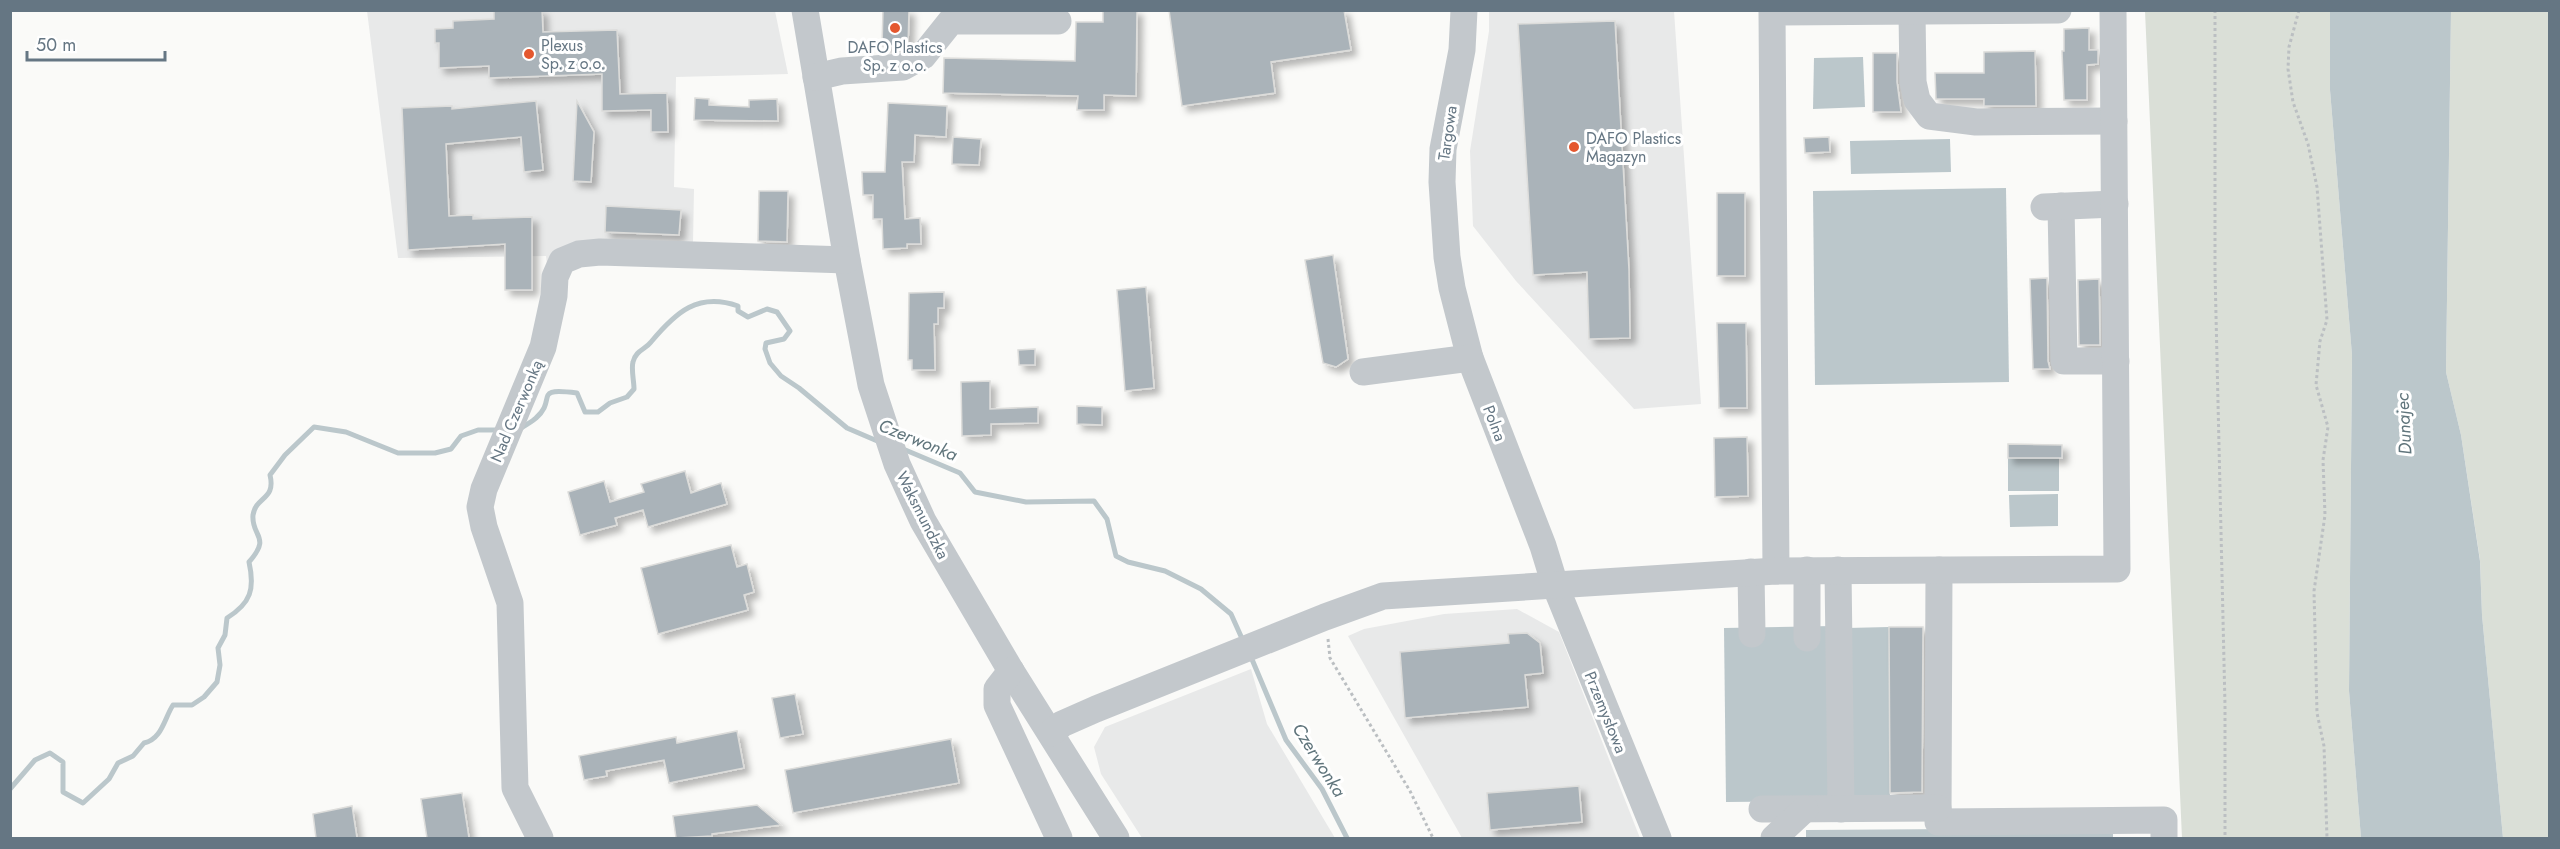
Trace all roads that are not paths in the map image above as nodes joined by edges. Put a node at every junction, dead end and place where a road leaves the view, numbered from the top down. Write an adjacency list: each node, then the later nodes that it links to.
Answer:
1 (805, 10): 7 (street, Waksmundzka)
2 (1464, 10): 10 (street, Targowa)
3 (2058, 10): 5 (street)
4 (2113, 10): 8 (street)
5 (1912, 12): 8 (street); 18 (street)
6 (1058, 21): 7 (street)
7 (816, 76): 11 (street, Waksmundzka)
8 (2114, 121): 9 (street)
9 (2115, 204): 13 (street); 13 (street)
10 (1447, 257): 12 (street, Polna)
11 (847, 260): 22 (street, Waksmundzka); 28 (street, Nad Czerwonką)
12 (1470, 358): 14 (street); 19 (street, Polna)
13 (2116, 361): 17 (street)
14 (1363, 372)
15 (1807, 570): 16 (street); 18 (street); 21 (street)
16 (1838, 570): 17 (street); 27 (street)
17 (1939, 570): 24 (street)
18 (1764, 572): 19 (street); 20 (street)
19 (1555, 585): 23 (street); 31 (street, Przemysłowa)
20 (1752, 634)
21 (1807, 639)
22 (1011, 671): 23 (street, Waksmundzka); 29 (street)
23 (1051, 733): 30 (street, Waksmundzka)
24 (1938, 808): 27 (street); 33 (street)
25 (1762, 809): 26 (street)
26 (1805, 809): 27 (street); 32 (street)
27 (1841, 809)
28 (540, 838)
29 (1059, 838)
30 (1116, 838)
31 (1658, 838)
32 (1774, 838)
33 (2164, 838)

